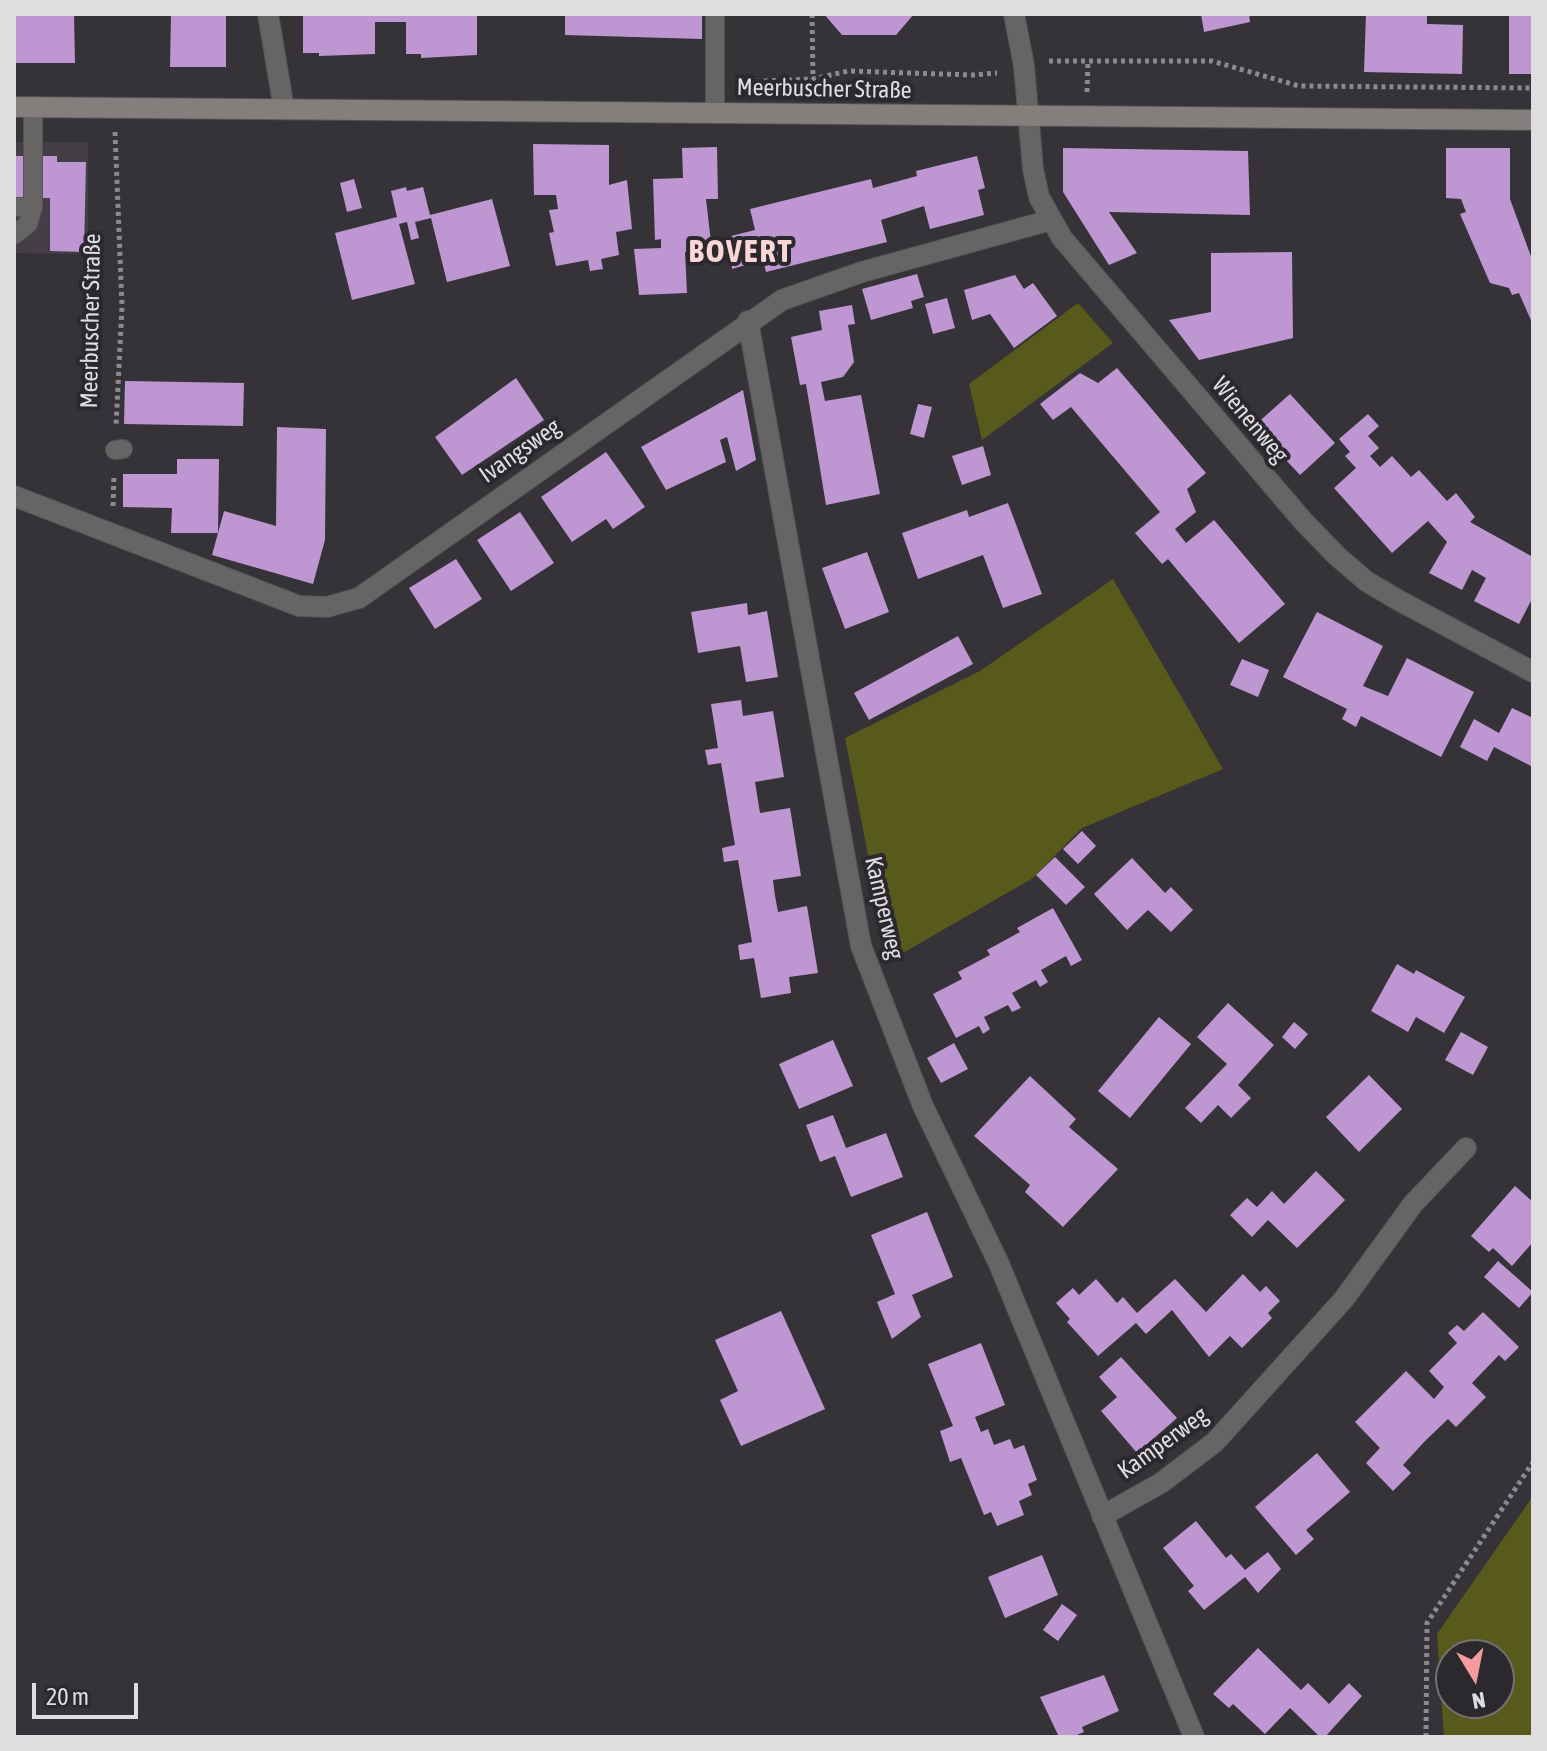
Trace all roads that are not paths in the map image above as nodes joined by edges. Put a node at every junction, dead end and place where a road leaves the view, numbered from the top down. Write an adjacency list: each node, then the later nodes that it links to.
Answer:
1 (268, 14): 5 (street)
2 (715, 14): 6 (lane)
3 (1014, 14): 7 (street, Wienenweg)
4 (23, 107): 5 (main road, Meerbuscher Straße); 9 (lane)
5 (284, 109): 6 (main road, Meerbuscher Straße)
6 (715, 113): 7 (main road, Meerbuscher Straße)
7 (1028, 117): 8 (main road, Meerbuscher Straße); 11 (street, Wienenweg)
8 (1533, 120)
9 (23, 160): 10 (lane)
10 (23, 207): 12 (lane)
11 (1051, 220): 13 (street, Ivangsweg); 15 (street, Wienenweg)
12 (14, 235)
13 (748, 321): 14 (street, Ivangsweg); 17 (street, Kamperweg)
14 (14, 496)
15 (1533, 672)
16 (1466, 1148): 17 (street, Kamperweg)
17 (1102, 1516): 18 (street, Kamperweg)
18 (1194, 1737)

